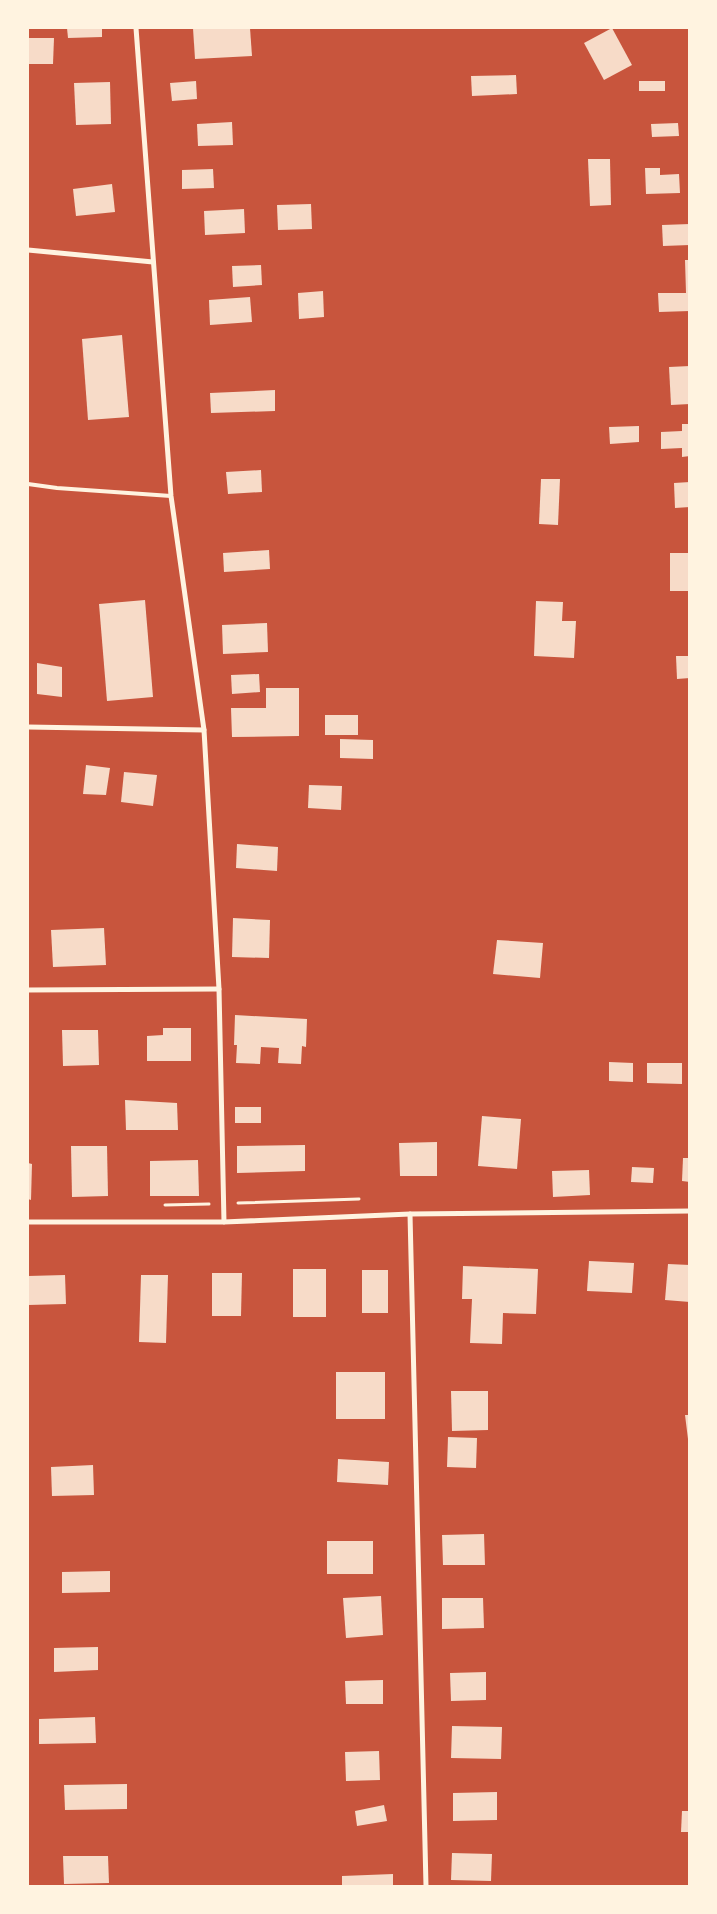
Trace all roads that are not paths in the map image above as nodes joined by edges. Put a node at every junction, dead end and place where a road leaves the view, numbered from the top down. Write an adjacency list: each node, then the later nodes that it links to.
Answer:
1 (136, 28): 3 (street)
2 (28, 250): 3 (street)
3 (153, 262): 5 (street)
4 (28, 484): 5 (lane)
5 (171, 496): 7 (street)
6 (28, 727): 7 (street)
7 (204, 730): 8 (street)
8 (219, 989): 9 (street); 13 (street)
9 (28, 990)
10 (690, 1211): 11 (street)
11 (410, 1214): 13 (street); 14 (street)
12 (28, 1222): 13 (street)
13 (224, 1222)
14 (426, 1886)

